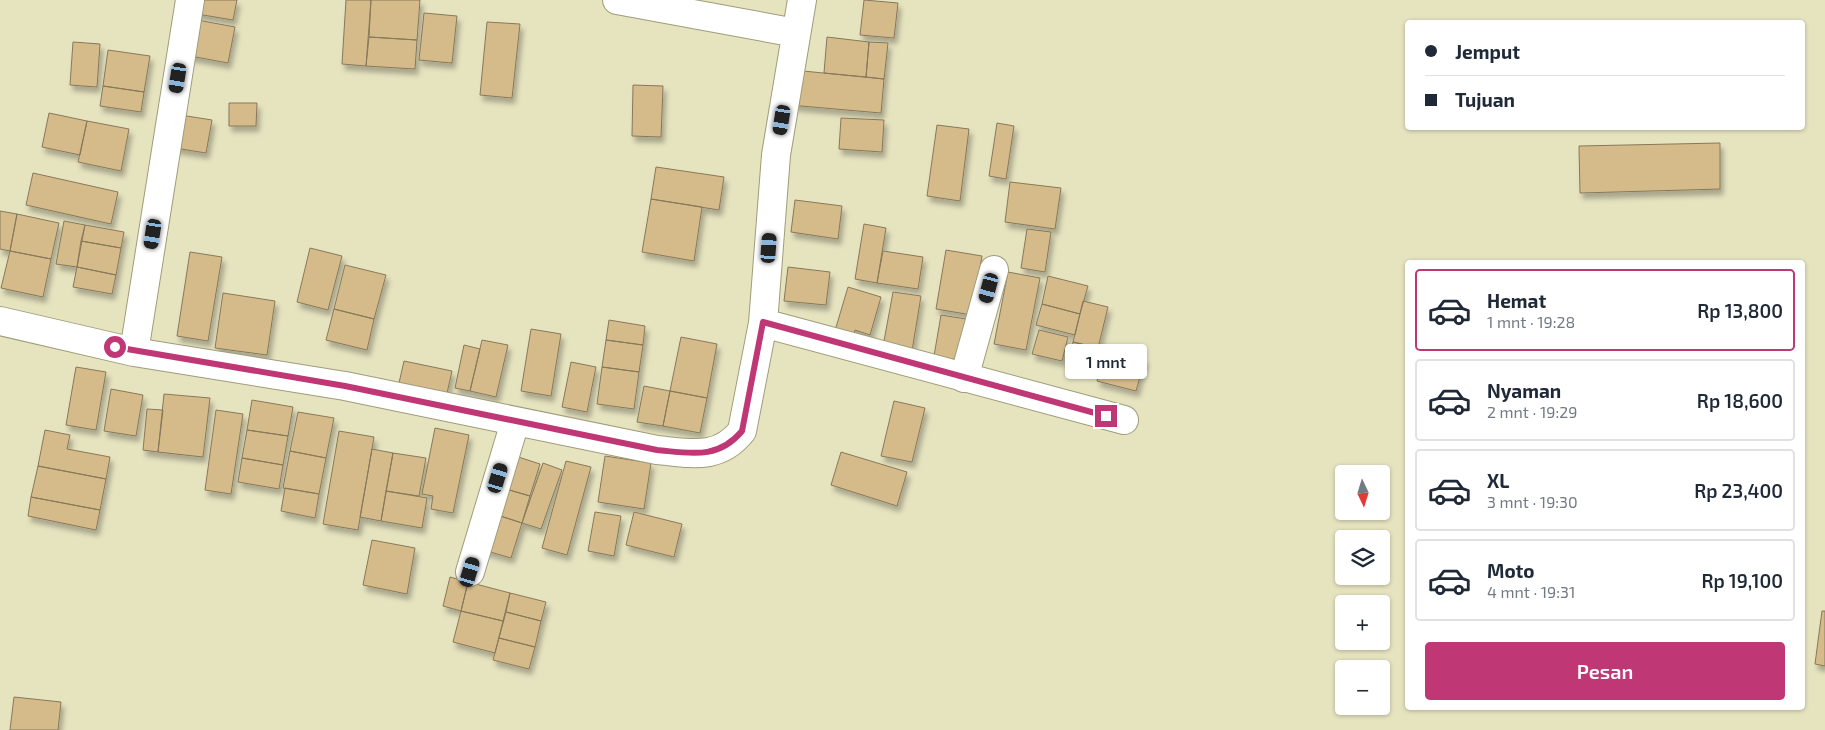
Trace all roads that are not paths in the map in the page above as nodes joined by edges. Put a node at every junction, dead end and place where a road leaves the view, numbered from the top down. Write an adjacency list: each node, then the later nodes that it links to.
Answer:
1 (190, 0): 8 (street)
2 (617, 0): 4 (street)
3 (802, 0): 4 (street)
4 (796, 33): 7 (street)
5 (994, 270): 9 (street)
6 (0, 321): 8 (street)
7 (763, 322): 9 (street); 11 (street)
8 (134, 352): 11 (street)
9 (964, 378): 10 (street)
10 (1124, 420)
11 (515, 422): 12 (street)
12 (470, 572)

